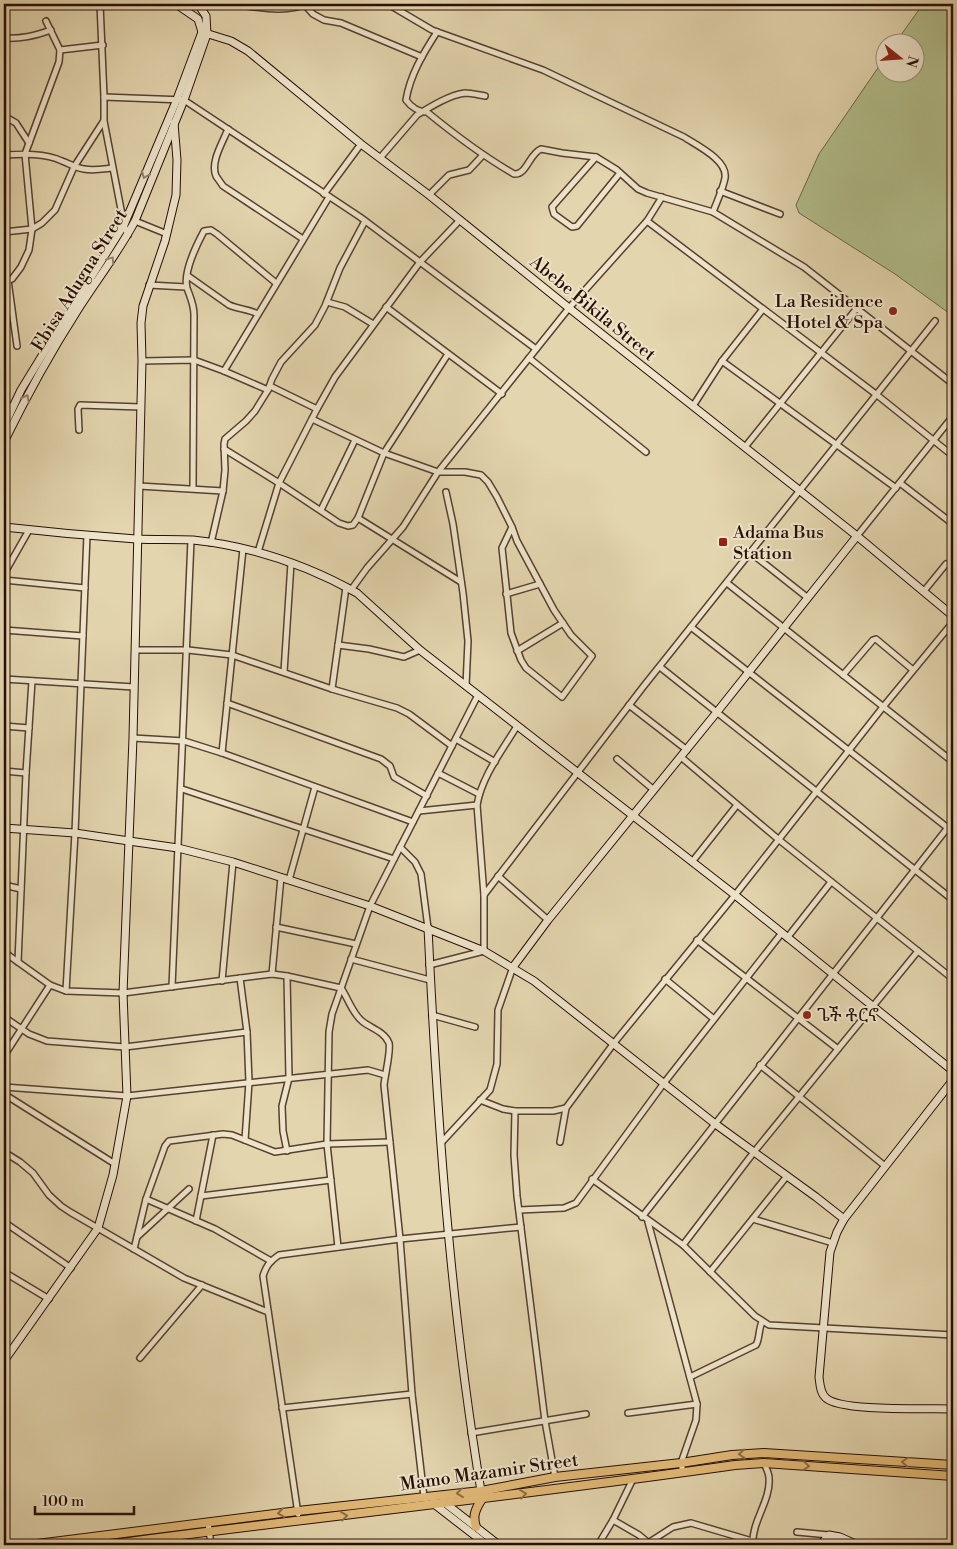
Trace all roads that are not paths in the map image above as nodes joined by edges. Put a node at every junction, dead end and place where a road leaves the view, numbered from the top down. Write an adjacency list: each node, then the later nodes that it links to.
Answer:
1 (100, 4): 13 (street)
2 (176, 4): 11 (street)
3 (198, 4): 11 (street)
4 (230, 4): 6 (street)
5 (388, 4): 10 (street)
6 (249, 5): 7 (street)
7 (306, 5): 15 (street)
8 (46, 21): 9 (street)
9 (51, 30): 12 (street); 14 (street)
10 (437, 32): 15 (street); 34 (street)
11 (205, 33): 18 (street, Ebisa Adugna Street); 18 (street, Ebisa Adugna Street); 25 (street, Abebe Bikila Street)
12 (4, 38)
13 (102, 45): 14 (street); 16 (street)
14 (60, 50): 24 (street)
15 (422, 57): 19 (street)
16 (104, 96): 18 (street); 21 (street)
17 (485, 96): 19 (street)
18 (180, 99): 22 (street, Ebisa Adugna Street); 23 (street); 45 (street, Ebisa Adugna Street, one-way to 45)
19 (422, 112): 28 (street); 30 (street)
20 (4, 116): 24 (street)
21 (104, 121): 31 (street); 32 (street)
22 (174, 123): 42 (street, Ebisa Adugna Street); 48 (street)
23 (228, 129): 35 (street); 50 (street)
24 (29, 143): 26 (street)
25 (361, 144): 30 (street, Abebe Bikila Street); 35 (street)
26 (25, 154): 27 (street); 31 (street); 46 (street)
27 (4, 155)
28 (483, 155): 29 (street); 36 (street)
29 (596, 157): 33 (street); 33 (street)
30 (380, 158): 36 (street, Abebe Bikila Street)
31 (74, 167): 32 (street); 46 (street)
32 (112, 168): 45 (street)
33 (620, 173): 38 (street)
34 (720, 191): 39 (street); 40 (street)
35 (324, 194): 37 (street)
36 (429, 194): 41 (street, Abebe Bikila Street)
37 (330, 197): 43 (street); 50 (street)
38 (662, 197): 39 (street); 44 (street)
39 (713, 212): 61 (street)
40 (780, 214)
41 (460, 220): 51 (street); 59 (street, Abebe Bikila Street)
42 (135, 221): 48 (street); 49 (street, Ebisa Adugna Street)
43 (365, 221): 51 (street); 57 (street)
44 (647, 221): 59 (street); 60 (street)
45 (124, 225): 49 (street); 80 (street, Ebisa Adugna Street)
46 (32, 229): 47 (street); 53 (street)
47 (4, 232)
48 (167, 234): 55 (street)
49 (128, 235): 91 (street, Ebisa Adugna Street, one-way to 49)
50 (303, 239): 54 (street)
51 (420, 262): 58 (street); 66 (street)
52 (188, 276): 54 (street); 56 (street); 62 (street)
53 (6, 281): 65 (street)
54 (276, 283): 62 (street)
55 (149, 285): 56 (street); 72 (street)
56 (186, 287): 71 (street)
57 (327, 302): 64 (street); 76 (street)
58 (386, 307): 64 (street); 69 (street)
59 (569, 308): 66 (street); 81 (street, Abebe Bikila Street)
60 (763, 308): 68 (street); 73 (street)
61 (857, 308): 67 (street); 68 (street)
62 (258, 314): 74 (street)
63 (935, 321): 67 (street)
64 (373, 324): 84 (street)
65 (17, 346)
66 (536, 350): 70 (street)
67 (912, 351): 75 (street); 78 (street)
68 (822, 353): 78 (street); 79 (street)
69 (448, 354): 77 (street); 96 (street)
70 (529, 358): 77 (street); 95 (street)
71 (194, 360): 72 (street); 74 (street); 102 (street)
72 (142, 361): 82 (street)
73 (722, 361): 79 (street); 81 (street)
74 (224, 371): 76 (street)
75 (953, 384)
76 (269, 388): 84 (street); 94 (street)
77 (502, 394): 98 (street)
78 (876, 395): 90 (street); 92 (street)
79 (780, 404): 92 (street); 93 (street)
80 (14, 406): 83 (street); 87 (street, Ebisa Adugna Street)
81 (693, 406): 93 (street, Abebe Bikila Street)
82 (141, 407): 88 (street); 100 (street)
83 (4, 408)
84 (317, 409): 86 (street)
85 (953, 416): 90 (street)
86 (312, 419): 89 (street); 99 (street)
87 (4, 426)
88 (79, 430)
89 (355, 440): 96 (street); 106 (street)
90 (934, 441): 97 (street); 101 (street)
91 (4, 442)
92 (837, 445): 101 (street); 104 (street)
93 (745, 447): 104 (street, Abebe Bikila Street)
94 (224, 449): 99 (street); 103 (street)
95 (646, 452)
96 (384, 453): 98 (street); 107 (street)
97 (953, 456)
98 (438, 472): 110 (street); 114 (street)
99 (279, 482): 106 (street); 119 (street)
100 (140, 486): 102 (street); 115 (street)
101 (898, 486): 108 (street); 113 (street)
102 (193, 488): 103 (street)
103 (223, 491): 117 (street)
104 (800, 491): 113 (street, Abebe Bikila Street); 120 (street)
105 (446, 492): 125 (street)
106 (321, 510): 107 (street)
107 (358, 518): 114 (street)
108 (953, 524)
109 (4, 527): 111 (street)
110 (512, 527): 127 (street); 131 (street)
111 (29, 530): 112 (street); 123 (street)
112 (87, 535): 115 (street); 128 (street)
113 (857, 536): 130 (street, Abebe Bikila Street); 132 (street)
114 (393, 538): 125 (street); 129 (street)
115 (138, 539): 116 (street); 141 (street)
116 (192, 540): 117 (street); 142 (street)
117 (210, 543): 118 (street)
118 (243, 549): 119 (street); 145 (street)
119 (258, 552): 121 (street)
120 (751, 553): 126 (street); 132 (street)
121 (291, 563): 129 (street); 148 (street)
122 (946, 564): 130 (street)
123 (4, 574)
124 (4, 580): 128 (street)
125 (461, 582): 155 (street)
126 (727, 582): 136 (street); 137 (street)
127 (540, 584): 131 (street); 135 (street)
128 (85, 588): 139 (street)
129 (348, 588): 140 (street); 143 (street)
130 (924, 591): 133 (street, Abebe Bikila Street)
131 (506, 594): 144 (street)
132 (808, 598): 137 (street)
133 (953, 616)
134 (953, 622): 147 (street)
135 (563, 623): 144 (street); 144 (street)
136 (691, 627): 146 (street); 149 (street)
137 (784, 628): 149 (street); 150 (street)
138 (4, 630): 139 (street)
139 (83, 636): 153 (street)
140 (338, 645): 143 (street); 156 (street)
141 (135, 650): 142 (street); 154 (street)
142 (188, 650): 145 (street); 167 (street)
143 (420, 650): 155 (street)
144 (517, 651)
145 (232, 655): 148 (street); 158 (street)
146 (660, 667): 159 (street); 161 (street)
147 (913, 670): 150 (street); 160 (street)
148 (284, 672): 156 (street)
149 (749, 672): 161 (street); 170 (street)
150 (843, 675): 160 (street)
151 (4, 679): 152 (street)
152 (32, 681): 153 (street); 164 (street)
153 (81, 684): 154 (street); 197 (street)
154 (134, 686): 165 (street)
155 (466, 686): 157 (street)
156 (332, 688): 168 (street)
157 (478, 695): 163 (street); 166 (street)
158 (227, 703): 171 (street); 185 (street)
159 (629, 705): 169 (street); 177 (street)
160 (883, 707): 170 (street); 173 (street)
161 (717, 712): 169 (street); 183 (street)
162 (4, 726): 164 (street)
163 (517, 726): 175 (street); 177 (street)
164 (29, 728): 178 (street)
165 (133, 738): 167 (street); 199 (street)
166 (456, 739): 168 (street); 175 (street)
167 (184, 741): 171 (street); 181 (street)
168 (452, 746): 179 (street)
169 (687, 750): 172 (street)
170 (848, 750): 183 (street); 194 (street)
171 (222, 753): 180 (street)
172 (681, 757): 182 (street); 187 (street)
173 (952, 758)
174 (617, 759): 182 (street)
175 (496, 762): 184 (street)
176 (4, 772): 178 (street)
177 (576, 772): 189 (street); 206 (street)
178 (26, 773): 195 (street)
179 (438, 773): 184 (street); 185 (street)
180 (315, 787): 191 (street); 193 (street)
181 (182, 789): 193 (street); 200 (street)
182 (654, 790): 189 (street)
183 (816, 791): 198 (street); 205 (street)
184 (479, 794): 186 (street)
185 (427, 796): 188 (street)
186 (477, 805): 188 (street); 212 (street)
187 (737, 805): 198 (street); 204 (street)
188 (419, 811): 191 (street)
189 (633, 816): 204 (street); 217 (street)
190 (953, 821): 194 (street)
191 (413, 822): 201 (street)
192 (4, 828): 195 (street)
193 (303, 828): 202 (street); 208 (street)
194 (948, 828): 196 (street); 205 (street)
195 (23, 830): 197 (street); 211 (street)
196 (953, 832)
197 (75, 833): 199 (street); 242 (street)
198 (778, 839): 209 (street); 213 (street)
199 (129, 841): 200 (street); 243 (street)
200 (178, 848): 203 (street); 240 (street)
201 (400, 848): 202 (street); 219 (street)
202 (394, 859): 215 (street)
203 (232, 862): 207 (street); 237 (street)
204 (692, 862): 213 (street)
205 (914, 869): 214 (street); 216 (street)
206 (498, 876): 212 (street); 217 (street)
207 (281, 877): 208 (street); 218 (street)
208 (289, 880): 215 (street)
209 (831, 882): 216 (street); 220 (street)
210 (4, 885): 211 (street)
211 (21, 889): 227 (street)
212 (484, 894): 223 (street)
213 (734, 895): 220 (street); 221 (street)
214 (953, 900)
215 (370, 906): 219 (street); 222 (street)
216 (877, 918): 224 (street); 231 (street)
217 (548, 920): 229 (street)
218 (276, 927): 222 (street); 230 (street)
219 (428, 928): 223 (street); 228 (street)
220 (784, 936): 231 (street); 234 (street)
221 (697, 940): 234 (street); 235 (street)
222 (356, 944): 226 (street)
223 (484, 951): 228 (street); 229 (street)
224 (918, 951): 236 (street); 244 (street)
225 (4, 952): 227 (street)
226 (351, 959): 238 (street); 241 (street)
227 (18, 962): 239 (street)
228 (429, 965): 238 (street)
229 (512, 967): 252 (street); 268 (street)
230 (272, 974): 232 (street); 233 (street)
231 (831, 974): 244 (street); 247 (street)
232 (287, 976): 241 (street); 260 (street)
233 (240, 978): 237 (street); 251 (street)
234 (746, 978): 247 (street); 248 (street)
235 (664, 979): 248 (street); 252 (street)
236 (953, 979)
237 (222, 980): 240 (street)
238 (430, 980): 245 (street)
239 (50, 985): 242 (street); 250 (street)
240 (172, 987): 243 (street)
241 (341, 988): 258 (street); 259 (street)
242 (66, 991): 243 (street)
243 (123, 993): 253 (street)
244 (873, 1007): 254 (street); 257 (street)
245 (432, 1015): 249 (street); 276 (street)
246 (4, 1017): 250 (street)
247 (797, 1018): 254 (street); 256 (street)
248 (714, 1019): 263 (street)
249 (475, 1027)
250 (22, 1029): 253 (street); 255 (street)
251 (247, 1032): 253 (street); 262 (street)
252 (614, 1043): 263 (street); 269 (street)
253 (125, 1047): 266 (street)
254 (838, 1049): 267 (street)
255 (4, 1056)
256 (760, 1065): 267 (street); 271 (street)
257 (953, 1071)
258 (328, 1075): 259 (street); 260 (street); 277 (street)
259 (385, 1075): 274 (street)
260 (289, 1078): 262 (street); 278 (street)
261 (953, 1080): 282 (street)
262 (249, 1082): 266 (street); 273 (street)
263 (664, 1083): 271 (street); 284 (street)
264 (4, 1087): 266 (street)
265 (4, 1094): 281 (street)
266 (127, 1096): 281 (street)
267 (800, 1097): 280 (street); 282 (street)
268 (480, 1100): 270 (street); 276 (street)
269 (566, 1108): 270 (street); 275 (street)
270 (515, 1111): 290 (street)
271 (714, 1123): 280 (street); 291 (street)
272 (213, 1135): 273 (street); 287 (street); 288 (street)
273 (245, 1140): 278 (street)
274 (390, 1142): 277 (street); 301 (street)
275 (560, 1142)
276 (440, 1143): 299 (street)
277 (327, 1144): 278 (street); 285 (street)
278 (287, 1151)
279 (4, 1152): 298 (street)
280 (754, 1152): 283 (street); 303 (street)
281 (115, 1164): 298 (street)
282 (885, 1166): 293 (street)
283 (787, 1176): 292 (street); 293 (street)
284 (592, 1179): 290 (street); 291 (street)
285 (331, 1180): 287 (street); 304 (street)
286 (190, 1189): 289 (street)
287 (201, 1196): 294 (street)
288 (146, 1200): 289 (street); 300 (street)
289 (168, 1209): 294 (street); 300 (street)
290 (519, 1210): 297 (street)
291 (642, 1217): 295 (street)
292 (753, 1219): 302 (street); 309 (street)
293 (844, 1219): 302 (street)
294 (196, 1221): 306 (street)
295 (648, 1221): 303 (street); 318 (street)
296 (4, 1222): 307 (street)
297 (522, 1227): 299 (street); 325 (street)
298 (98, 1228): 305 (street); 307 (street)
299 (448, 1234): 301 (street); 326 (street)
300 (137, 1238): 305 (street)
301 (400, 1240): 304 (street); 319 (street)
302 (833, 1243): 314 (street)
303 (683, 1245): 309 (street)
304 (338, 1247): 306 (street)
305 (134, 1249): 310 (street)
306 (271, 1260): 312 (street)
307 (71, 1268): 311 (street)
308 (4, 1272): 311 (street)
309 (710, 1272): 313 (street)
310 (202, 1285): 312 (street); 316 (street)
311 (49, 1299): 317 (street)
312 (268, 1312): 321 (street)
313 (762, 1322): 314 (street); 318 (street)
314 (824, 1329): 315 (street); 322 (street)
315 (953, 1335)
316 (140, 1358)
317 (4, 1361)
318 (690, 1378): 320 (street)
319 (412, 1394): 321 (street); 336 (street)
320 (697, 1404): 323 (street); 327 (street)
321 (282, 1408): 339 (street)
322 (953, 1409)
323 (628, 1413)
324 (586, 1414): 325 (street)
325 (545, 1421): 326 (street); 331 (street)
326 (471, 1433): 335 (street)
327 (681, 1463): 329 (main road, Mamo Mazamir Street, one-way to 327); 330 (street); 331 (main road, Mamo Mazamir Street)
328 (764, 1463): 330 (main road, Mamo Mazamir Street); 332 (main road, Mamo Mazamir Street, one-way to 332); 347 (street)
329 (952, 1465): 332 (street)
330 (683, 1472): 333 (main road, Mamo Mazamir Street)
331 (555, 1477): 335 (main road, Mamo Mazamir Street)
332 (952, 1477)
333 (633, 1479): 335 (main road, Mamo Mazamir Street, one-way to 333); 340 (street)
334 (443, 1495): 335 (main road, Mamo Mazamir Street, one-way to 334); 336 (main road, Mamo Mazamir Street); 337 (street)
335 (481, 1495): 337 (main road, Mamo Mazamir Street); 343 (main road)
336 (428, 1496): 338 (street); 339 (main road, Mamo Mazamir Street)
337 (445, 1503): 338 (main road, Mamo Mazamir Street); 343 (street)
338 (434, 1504): 341 (main road, Mamo Mazamir Street, one-way to 338); 348 (street)
339 (298, 1510): 341 (street); 342 (main road, Mamo Mazamir Street, one-way to 342)
340 (613, 1520): 349 (street); 354 (street)
341 (299, 1521): 342 (main road, Mamo Mazamir Street)
342 (209, 1527): 350 (main road, Mamo Mazamir Street); 351 (main road, Mamo Mazamir Street); 352 (street)
343 (476, 1527): 345 (street)
344 (797, 1532): 346 (street)
345 (483, 1533): 348 (street); 353 (street)
346 (830, 1535): 355 (street); 356 (street)
347 (752, 1543): 349 (street)
348 (484, 1544)
349 (650, 1544)
350 (29, 1545)
351 (105, 1545)
352 (210, 1545)
353 (499, 1545)
354 (598, 1545)
355 (820, 1545)
356 (858, 1545)

